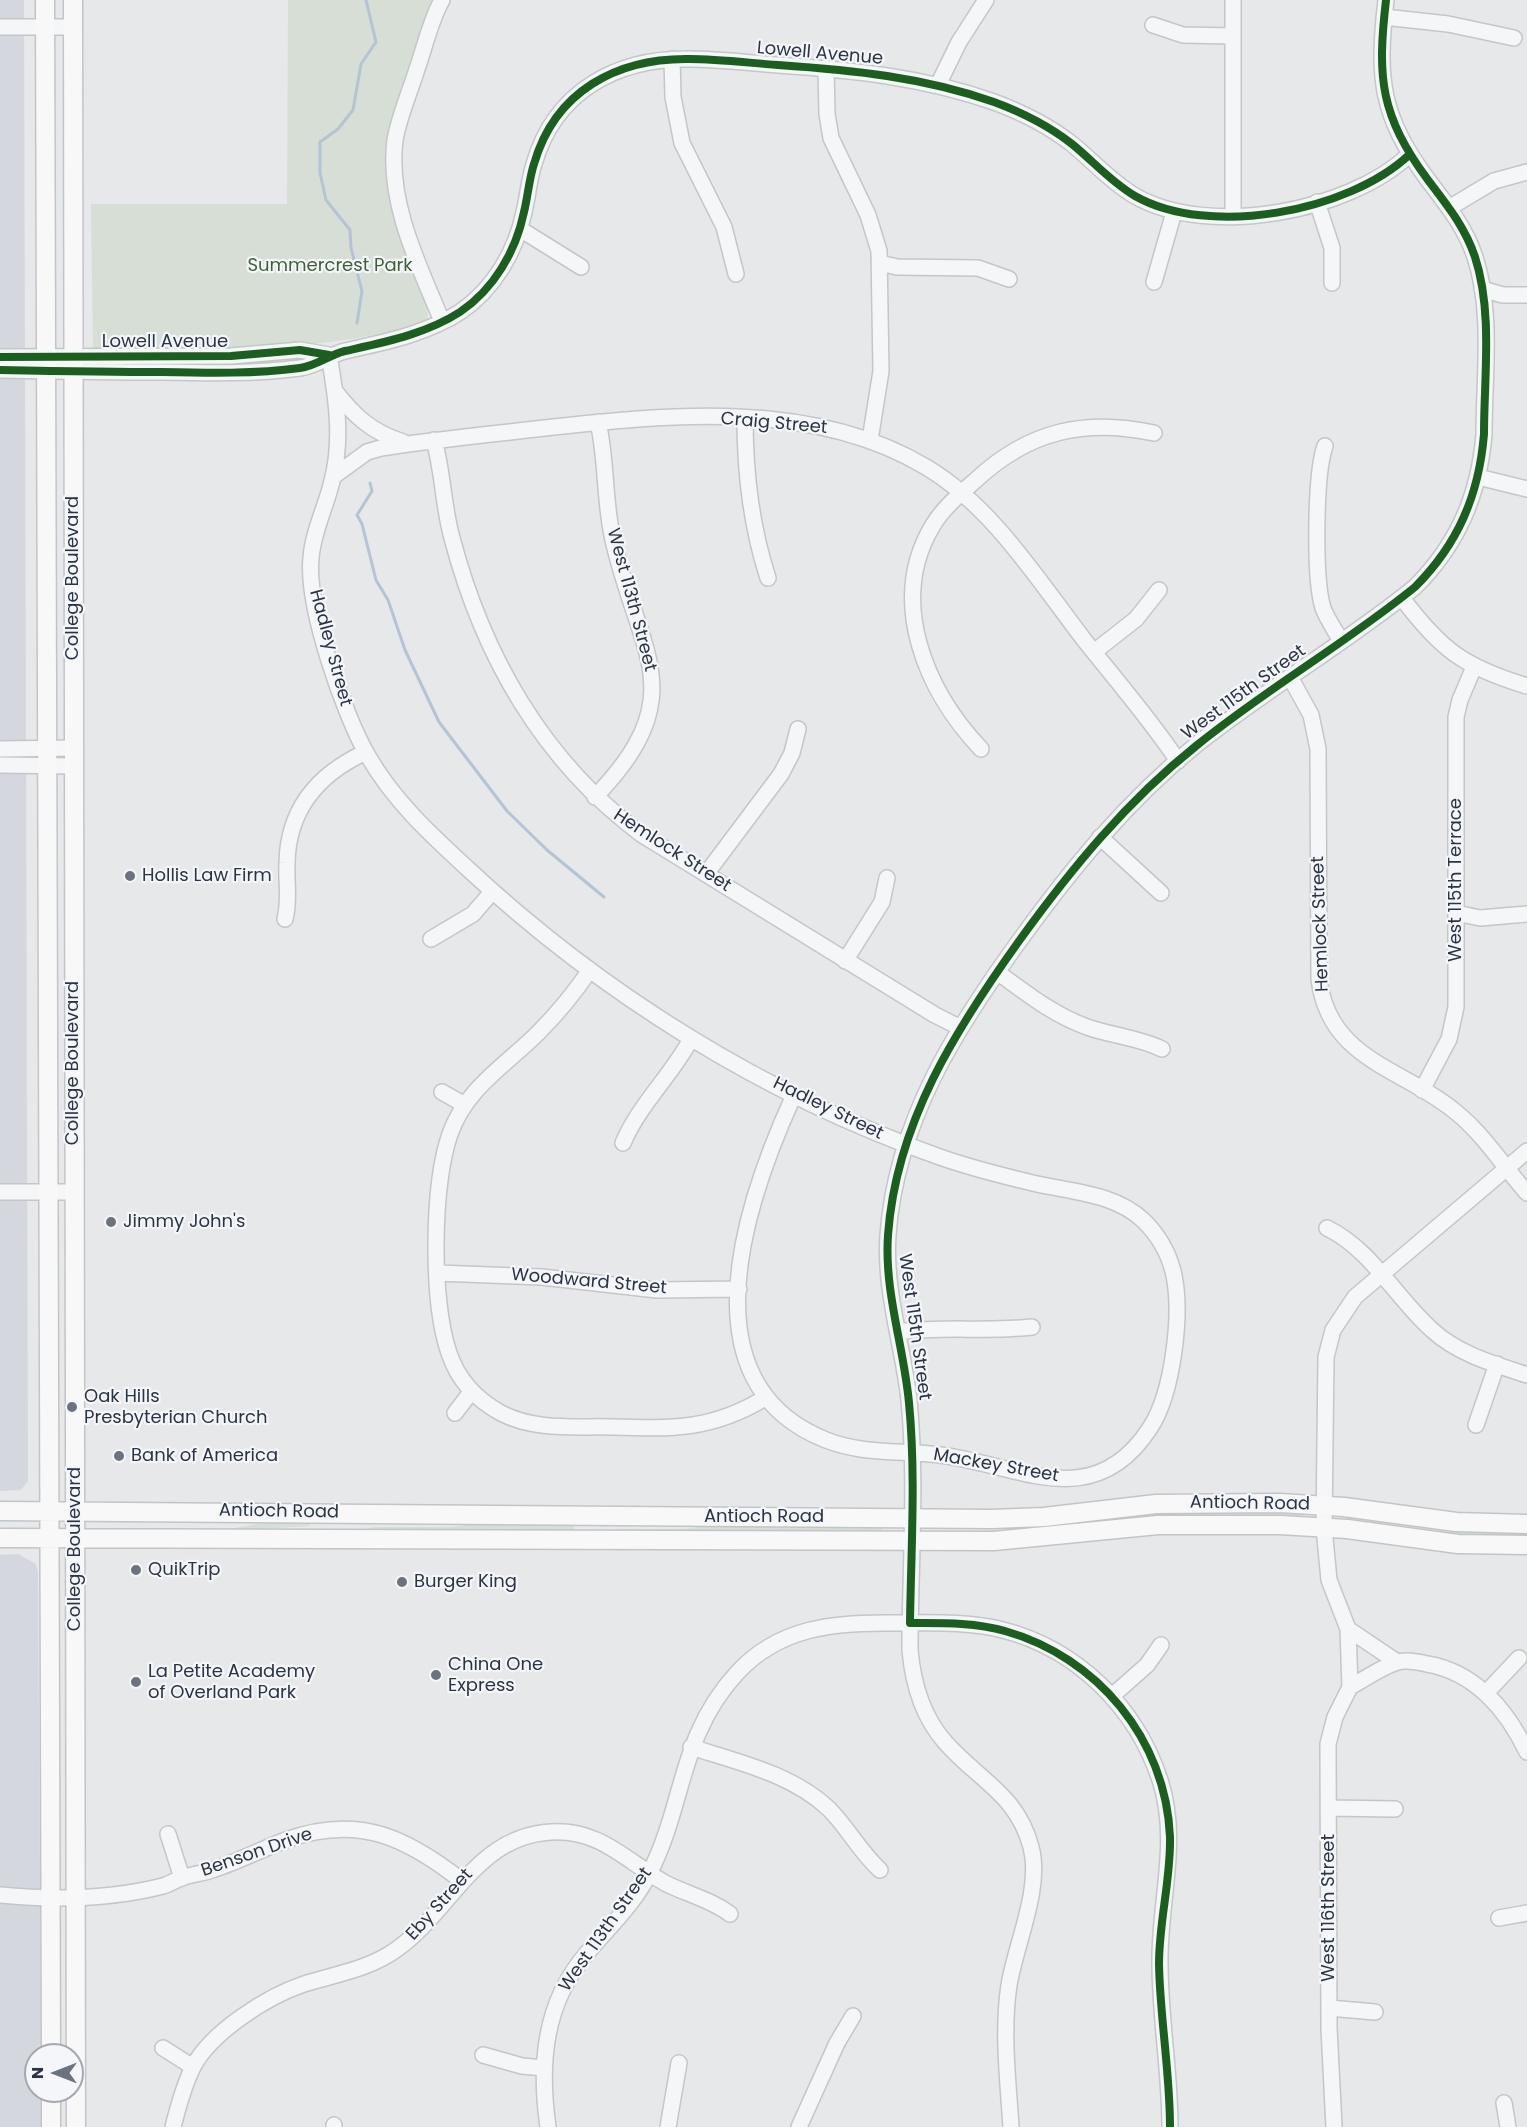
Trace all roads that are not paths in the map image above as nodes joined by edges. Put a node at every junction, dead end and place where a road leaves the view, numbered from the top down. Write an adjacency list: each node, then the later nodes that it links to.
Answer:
1 (45, 0): 10 (main road, College Boulevard)
2 (73, 0): 11 (main road, College Boulevard)
3 (442, 0): 32 (street)
4 (986, 0): 16 (street)
5 (1233, 0): 12 (street)
6 (1386, 0): 7 (street, West 115th Street)
7 (1384, 17): 13 (street); 17 (street, West 115th Street)
8 (1153, 25): 12 (street)
9 (0, 27): 10 (street)
10 (45, 27): 11 (street); 35 (main road, College Boulevard)
11 (73, 27): 36 (main road, College Boulevard)
12 (1233, 36): 22 (street)
13 (1514, 38)
14 (672, 59): 15 (street, Lowell Avenue); 23 (street, Lowell Avenue); 26 (street)
15 (826, 68): 16 (street, Lowell Avenue); 24 (street)
16 (939, 86): 21 (street, Lowell Avenue)
17 (1409, 155): 19 (street, Lowell Avenue); 20 (street, West 115th Street)
18 (1527, 172): 20 (street)
19 (1317, 202): 22 (street, Lowell Avenue); 29 (street)
20 (1449, 208): 30 (street, West 115th Street)
21 (1174, 212): 22 (street, Lowell Avenue); 28 (street)
22 (1233, 218)
23 (520, 229): 25 (street); 32 (street, Lowell Avenue)
24 (880, 263): 27 (street); 43 (street)
25 (581, 267)
26 (736, 274)
27 (1009, 279)
28 (1154, 282)
29 (1332, 283)
30 (1482, 289): 31 (street); 47 (street, West 115th Street)
31 (1527, 295)
32 (442, 321): 33 (street, Lowell Avenue)
33 (329, 355): 36 (street, Lowell Avenue); 38 (street, Hadley Street)
34 (0, 357): 35 (street, Lowell Avenue)
35 (46, 364): 36 (street, Lowell Avenue); 37 (street, Lowell Avenue); 62 (main road, College Boulevard)
36 (71, 364): 63 (main road, College Boulevard)
37 (0, 370)
38 (335, 391): 44 (street, Craig Street); 46 (street, Hadley Street)
39 (745, 419): 40 (street, Craig Street); 43 (street, Craig Street); 50 (street)
40 (598, 422): 42 (street, Craig Street); 66 (street, West 113th Street)
41 (1154, 433): 49 (street)
42 (434, 440): 44 (street, Craig Street); 66 (street, Hemlock Street)
43 (870, 440): 49 (street, Craig Street)
44 (407, 443): 46 (street, Craig Street)
45 (1325, 446): 53 (street)
46 (334, 477): 61 (street, Hadley Street)
47 (1478, 477): 48 (street); 52 (street, West 115th Street)
48 (1527, 489)
49 (961, 494): 54 (street, Craig Street); 60 (street)
50 (768, 578)
51 (1159, 590): 54 (street)
52 (1402, 598): 53 (street, West 115th Street); 55 (street)
53 (1341, 641): 56 (street, West 115th Street)
54 (1094, 652): 64 (street, Craig Street)
55 (1474, 667): 57 (street); 72 (street, West 115th Terrace)
56 (1290, 677): 64 (street, West 115th Street); 82 (street, Hemlock Street)
57 (1527, 686)
58 (798, 729): 68 (street)
59 (0, 749): 62 (street)
60 (981, 749)
61 (366, 752): 70 (street, Hadley Street); 74 (street)
62 (48, 757): 63 (street); 65 (street); 91 (main road, College Boulevard)
63 (74, 757): 92 (main road, College Boulevard)
64 (1178, 761): 67 (street, West 115th Street)
65 (0, 765)
66 (595, 797): 68 (street, Hemlock Street)
67 (1100, 837): 71 (street); 78 (street, West 115th Street)
68 (706, 874): 76 (street, Hemlock Street)
69 (887, 878): 76 (street)
70 (492, 892): 75 (street); 77 (street, Hadley Street)
71 (1161, 893)
72 (1456, 913): 73 (street); 82 (street, West 115th Terrace)
73 (1527, 914)
74 (285, 919)
75 (431, 939)
76 (845, 961): 79 (street, Hemlock Street)
77 (590, 970): 80 (street, Hadley Street); 85 (street)
78 (997, 972): 79 (street, West 115th Street); 81 (street)
79 (959, 1028): 87 (street, West 115th Street)
80 (690, 1039): 84 (street, Hadley Street); 86 (street)
81 (1162, 1049)
82 (1422, 1089): 89 (street, Hemlock Street)
83 (442, 1092): 85 (street)
84 (794, 1095): 87 (street, Hadley Street); 97 (street)
85 (465, 1105): 95 (street)
86 (624, 1143)
87 (906, 1145): 99 (street, West 115th Street); 100 (street, Hadley Street)
88 (1527, 1151): 89 (street, West 116th Street)
89 (1506, 1169): 93 (street, Hemlock Street); 96 (street, West 116th Street)
90 (0, 1192): 91 (street)
91 (48, 1192): 92 (street); 110 (main road, College Boulevard)
92 (73, 1192): 111 (main road, College Boulevard)
93 (1527, 1193)
94 (1327, 1228): 96 (street)
95 (438, 1273): 97 (street, Woodward Street); 103 (street)
96 (1381, 1275): 101 (street); 108 (street, West 116th Street)
97 (739, 1289): 104 (street)
98 (1032, 1327): 99 (street)
99 (898, 1332): 107 (street, West 115th Street)
100 (1173, 1347): 107 (street, Mackey Street)
101 (1497, 1365): 102 (street); 106 (street)
102 (1527, 1375)
103 (471, 1392): 104 (street); 105 (street)
104 (765, 1398): 107 (street, Mackey Street)
105 (455, 1413)
106 (1476, 1425)
107 (911, 1453): 112 (street, West 115th Street)
108 (1324, 1505): 112 (main road, Antioch Road); 113 (main road, Antioch Road); 114 (street, West 116th Street)
109 (0, 1511): 110 (main road, Antioch Road)
110 (49, 1511): 111 (main road, Antioch Road); 116 (main road, College Boulevard)
111 (75, 1511): 112 (main road, Antioch Road); 117 (main road, College Boulevard)
112 (912, 1518): 118 (street, West 115th Street)
113 (1527, 1524)
114 (1324, 1528): 118 (main road, Antioch Road); 119 (main road, Antioch Road); 121 (street, West 116th Street)
115 (0, 1538): 116 (main road, Antioch Road)
116 (49, 1538): 117 (main road, Antioch Road); 138 (main road, College Boulevard)
117 (75, 1538): 118 (main road, Antioch Road); 139 (main road, College Boulevard)
118 (911, 1540): 120 (street, West 115th Street)
119 (1527, 1545)
120 (910, 1623): 127 (street); 128 (street, West 113th Street); 160 (street, West 115th Street)
121 (1347, 1629): 124 (street); 125 (street, West 116th Street)
122 (1161, 1645): 127 (street)
123 (1519, 1658): 126 (street)
124 (1397, 1662): 125 (street); 126 (street)
125 (1350, 1687): 130 (street, West 116th Street)
126 (1486, 1693): 129 (street)
127 (1112, 1696): 161 (street)
128 (691, 1747): 133 (street); 134 (street, West 113th Street)
129 (1527, 1752)
130 (1328, 1808): 131 (street, West 116th Street); 143 (street, West 116th Street)
131 (1395, 1809)
132 (168, 1834): 135 (street, Benson Drive)
133 (879, 1870)
134 (650, 1872): 136 (street, Eby Street); 141 (street, Eby Street); 151 (street, West 113th Street)
135 (182, 1878): 136 (street, Benson Drive); 139 (street, Benson Drive)
136 (462, 1881): 150 (street, Eby Street)
137 (0, 1895): 138 (street, Benson Drive)
138 (51, 1896): 139 (street, Benson Drive); 146 (main road, College Boulevard)
139 (75, 1896): 155 (main road, College Boulevard)
140 (1527, 1913): 142 (street)
141 (730, 1914)
142 (1499, 1918)
143 (1329, 2008): 144 (street, West 116th Street); 162 (street, West 116th Street)
144 (1375, 2012)
145 (853, 2016): 159 (street)
146 (51, 2043)
147 (163, 2048): 150 (street)
148 (483, 2055): 151 (street)
149 (679, 2063): 158 (street)
150 (193, 2067): 156 (street)
151 (544, 2068): 157 (street, West 113th Street)
152 (51, 2103): 154 (main road)
153 (1504, 2103): 163 (street)
154 (51, 2127)
155 (76, 2127)
156 (173, 2127)
157 (548, 2127)
158 (668, 2127)
159 (799, 2127)
160 (1011, 2127)
161 (1170, 2127)
162 (1334, 2127)
163 (1508, 2127)

